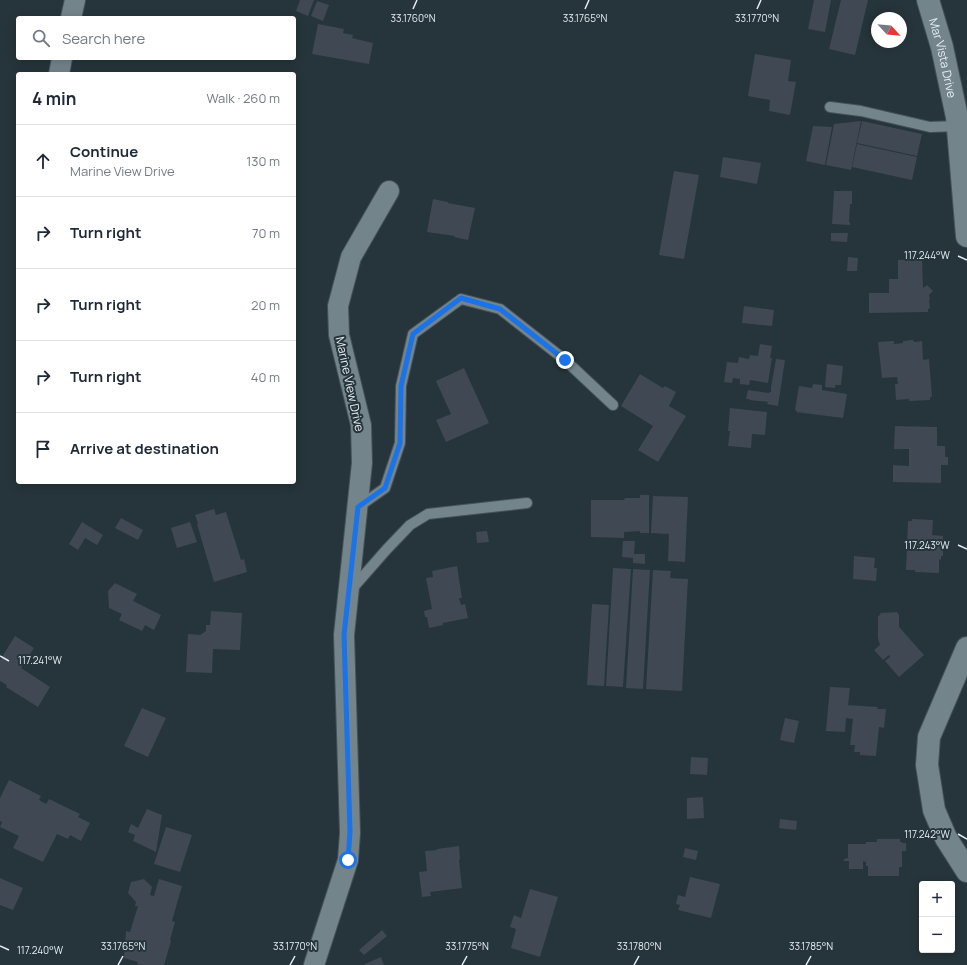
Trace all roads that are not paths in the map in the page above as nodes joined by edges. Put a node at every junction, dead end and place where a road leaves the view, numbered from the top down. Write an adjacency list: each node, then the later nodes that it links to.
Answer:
1 (75, 0): 3 (street)
2 (928, 0): 7 (street, Mar Vista Drive)
3 (71, 16)
4 (62, 60): 5 (street)
5 (59, 72)
6 (830, 107): 7 (lane)
7 (958, 126): 8 (street, Mar Vista Drive)
8 (964, 170): 10 (street, Mar Vista Drive)
9 (389, 191): 13 (street, Marine View Drive)
10 (967, 236)
11 (613, 405): 13 (lane)
12 (527, 503): 14 (lane)
13 (358, 507): 14 (street, Marine View Drive)
14 (349, 593): 17 (street, Marine View Drive)
15 (967, 648): 16 (street)
16 (967, 871)
17 (314, 965)

